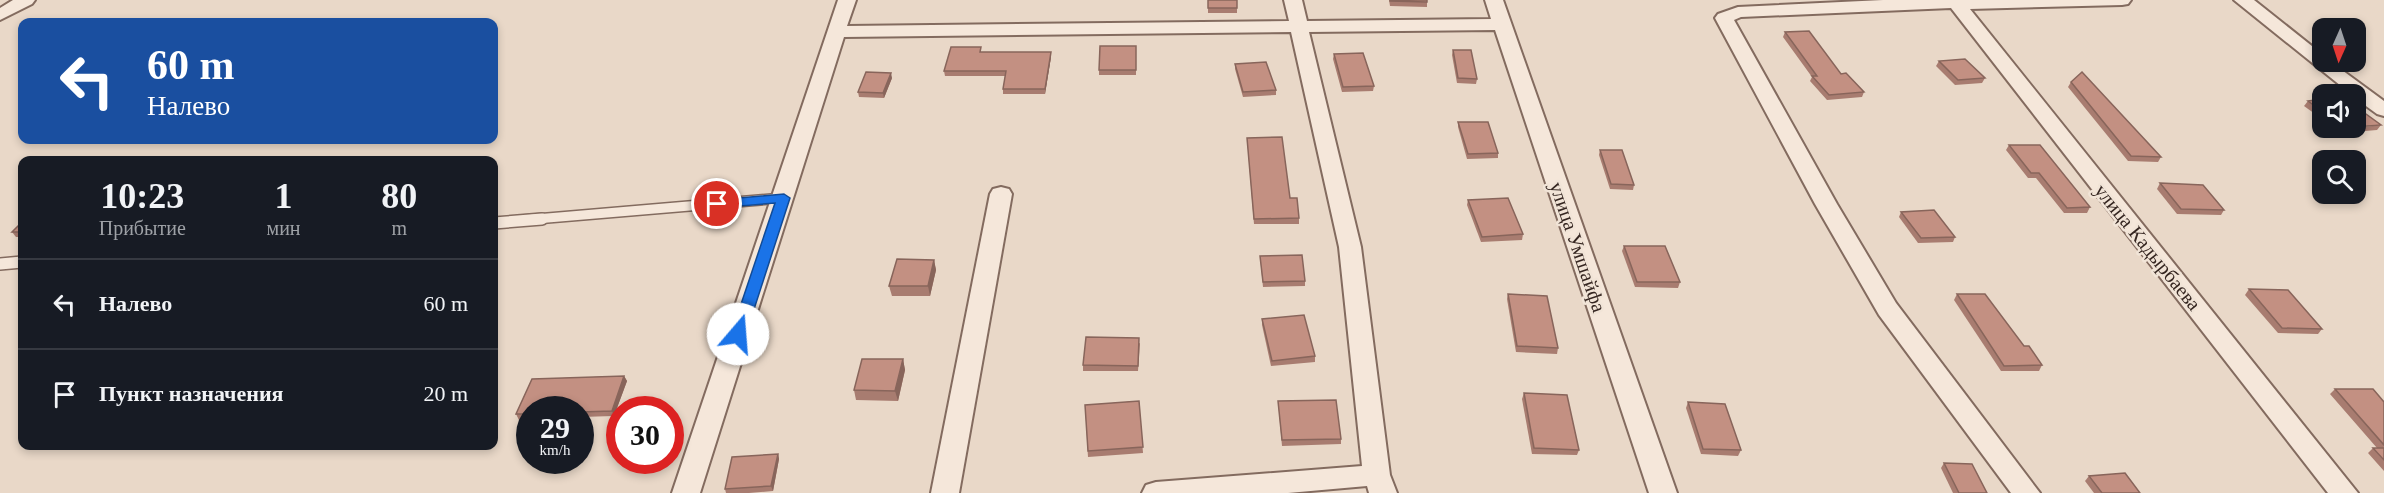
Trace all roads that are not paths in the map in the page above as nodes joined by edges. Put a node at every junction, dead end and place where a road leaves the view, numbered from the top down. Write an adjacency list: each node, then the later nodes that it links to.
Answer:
1 (26, 0): 9 (street)
2 (848, 0): 12 (street)
3 (1293, 0): 11 (street)
4 (1494, 0): 10 (street, улица Умшайфа)
5 (2122, 0): 7 (street)
6 (2243, 0): 13 (street)
7 (1954, 1): 8 (street); 25 (street, улица Кадырбаева)
8 (1738, 6): 24 (street)
9 (0, 15)
10 (1501, 24): 11 (street); 23 (street, улица Умшайфа)
11 (1298, 27): 12 (street); 19 (street)
12 (839, 32): 15 (street)
13 (2384, 110)
14 (1001, 194): 21 (street)
15 (784, 198): 16 (lane); 20 (street)
16 (498, 223)
17 (18, 262): 18 (lane)
18 (0, 264)
19 (1380, 484): 22 (street)
20 (686, 493)
21 (945, 493)
22 (1156, 493)
23 (1663, 493)
24 (2026, 493)
25 (2344, 493)

